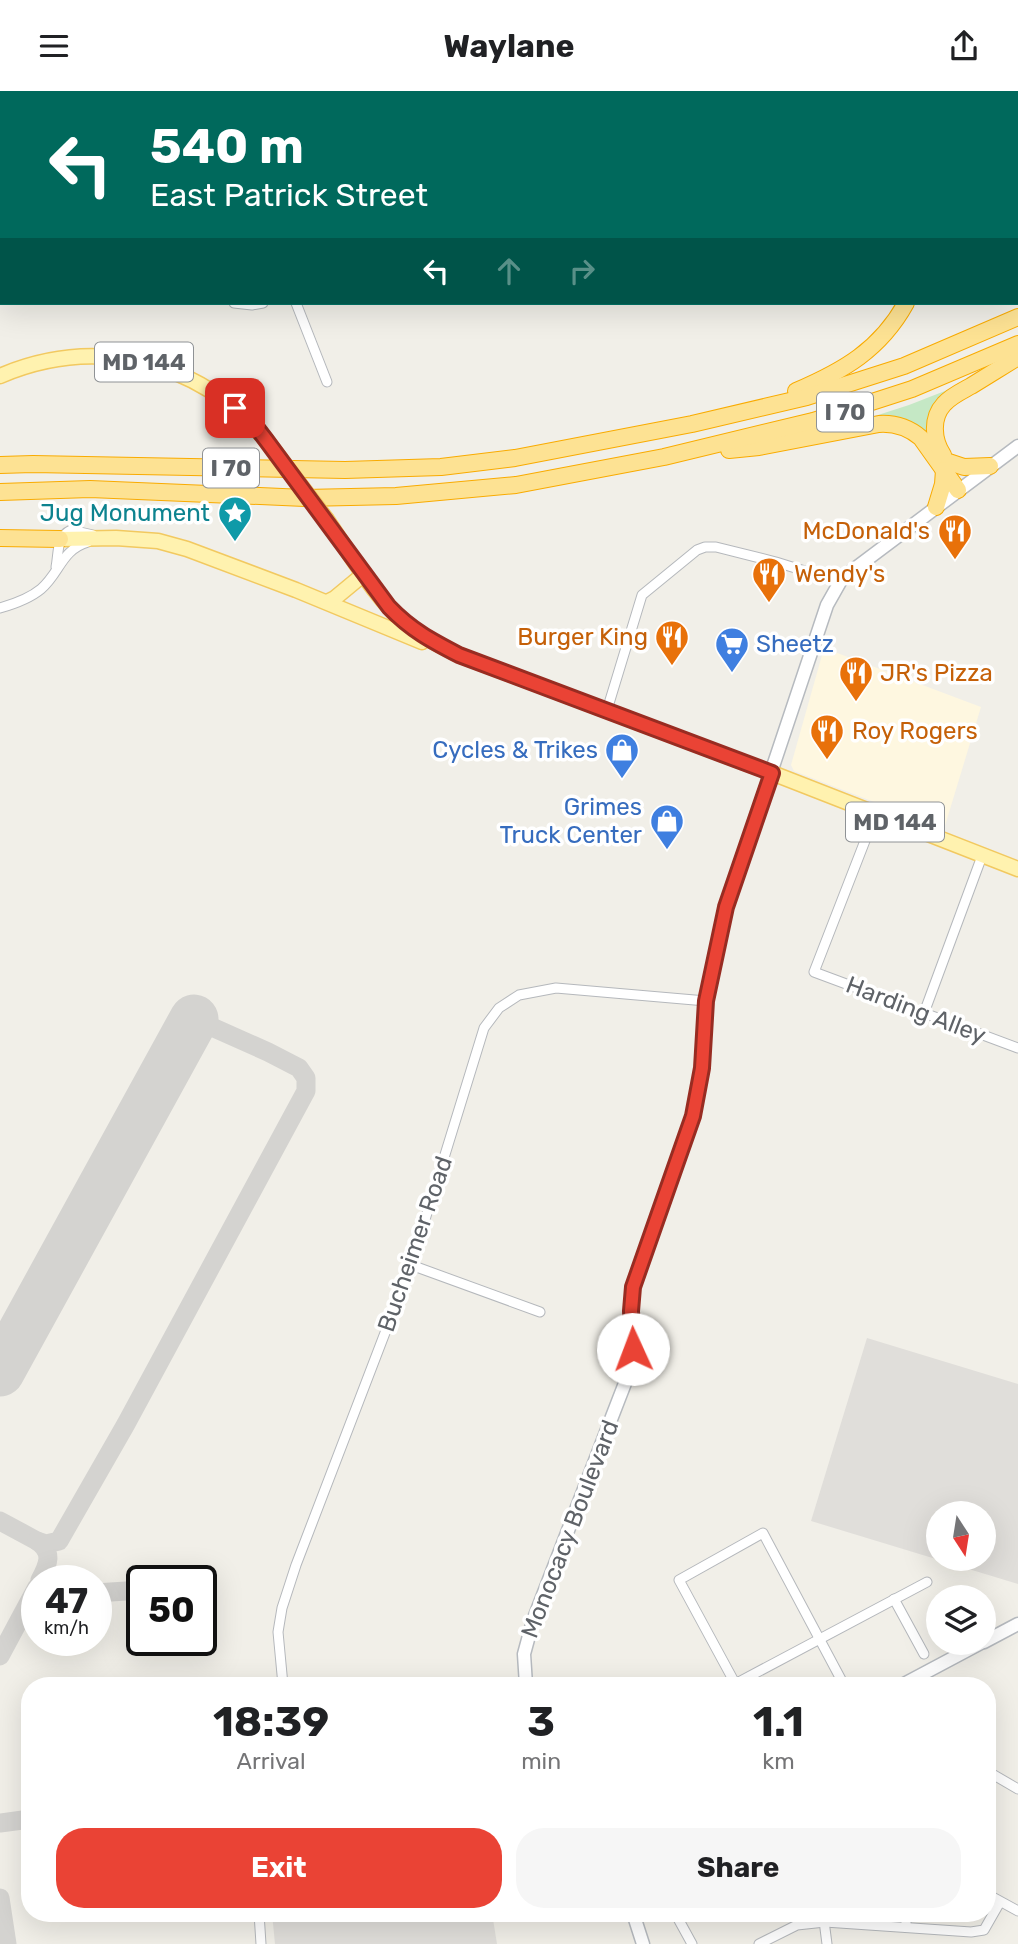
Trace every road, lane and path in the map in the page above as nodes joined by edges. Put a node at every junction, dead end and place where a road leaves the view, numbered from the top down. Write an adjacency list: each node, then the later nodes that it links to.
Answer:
1 (297, 305): 7 (street)
2 (905, 305): 8 (highway)
3 (1018, 317): 8 (highway, I 70)
4 (1018, 344): 10 (highway, I 70)
5 (1018, 357): 12 (highway)
6 (0, 376): 22 (main road, MD 144, bridge)
7 (327, 382)
8 (753, 410): 11 (highway, I 70)
9 (1018, 446): 13 (main road, Monocacy Boulevard)
10 (664, 457): 12 (highway); 15 (highway, I 70)
11 (0, 465)
12 (946, 466): 13 (highway); 14 (highway); 16 (highway)
13 (990, 467): 14 (main road, Monocacy Boulevard)
14 (962, 487): 16 (main road, Monocacy Boulevard)
15 (0, 492)
16 (936, 507): 23 (main road, Monocacy Boulevard)
17 (0, 538): 19 (highway)
18 (116, 538): 19 (street); 20 (main road); 24 (main road)
19 (60, 539): 20 (main road); 21 (street)
20 (98, 540): 21 (street)
21 (56, 569): 25 (street)
22 (364, 574): 24 (main road); 26 (main road, MD 144)
23 (840, 582): 27 (street); 28 (main road, Monocacy Boulevard)
24 (327, 602): 26 (main road)
25 (0, 608)
26 (459, 655): 27 (main road, MD 144)
27 (607, 711): 28 (main road, MD 144)
28 (772, 773): 29 (main road, MD 144); 32 (main road, Monocacy Boulevard)
29 (874, 815): 30 (main road, MD 144); 33 (street, Harding Alley)
30 (982, 856): 31 (main road, MD 144); 33 (street)
31 (1018, 869)
32 (706, 1001): 35 (street, Bucheimer Road); 45 (main road, Monocacy Boulevard)
33 (924, 1013): 34 (street, Harding Alley)
34 (1018, 1048)
35 (411, 1265): 36 (street); 44 (street, Bucheimer Road)
36 (540, 1312)
37 (927, 1582): 38 (street)
38 (894, 1599): 41 (street); 42 (street)
39 (1018, 1624): 40 (main road)
40 (996, 1636)
41 (819, 1639): 46 (street); 47 (street); 48 (street)
42 (924, 1654)
43 (959, 1655): 49 (main road)
44 (282, 1677)
45 (525, 1677)
46 (731, 1677)
47 (750, 1677)
48 (840, 1677)
49 (917, 1677)
50 (996, 1776): 51 (street)
51 (1018, 1789)
52 (996, 1900): 53 (street)
53 (1000, 1902): 54 (street); 55 (street)
54 (996, 1909)
55 (1018, 1911)
56 (260, 1922): 65 (street)
57 (636, 1922): 66 (main road)
58 (680, 1922): 67 (street)
59 (807, 1922): 68 (street)
60 (825, 1922): 69 (street)
61 (865, 1922): 64 (street)
62 (906, 1922): 64 (street)
63 (989, 1922): 64 (street)
64 (906, 1927)
65 (261, 1944)
66 (643, 1944)
67 (692, 1944)
68 (759, 1944)
69 (827, 1944)

